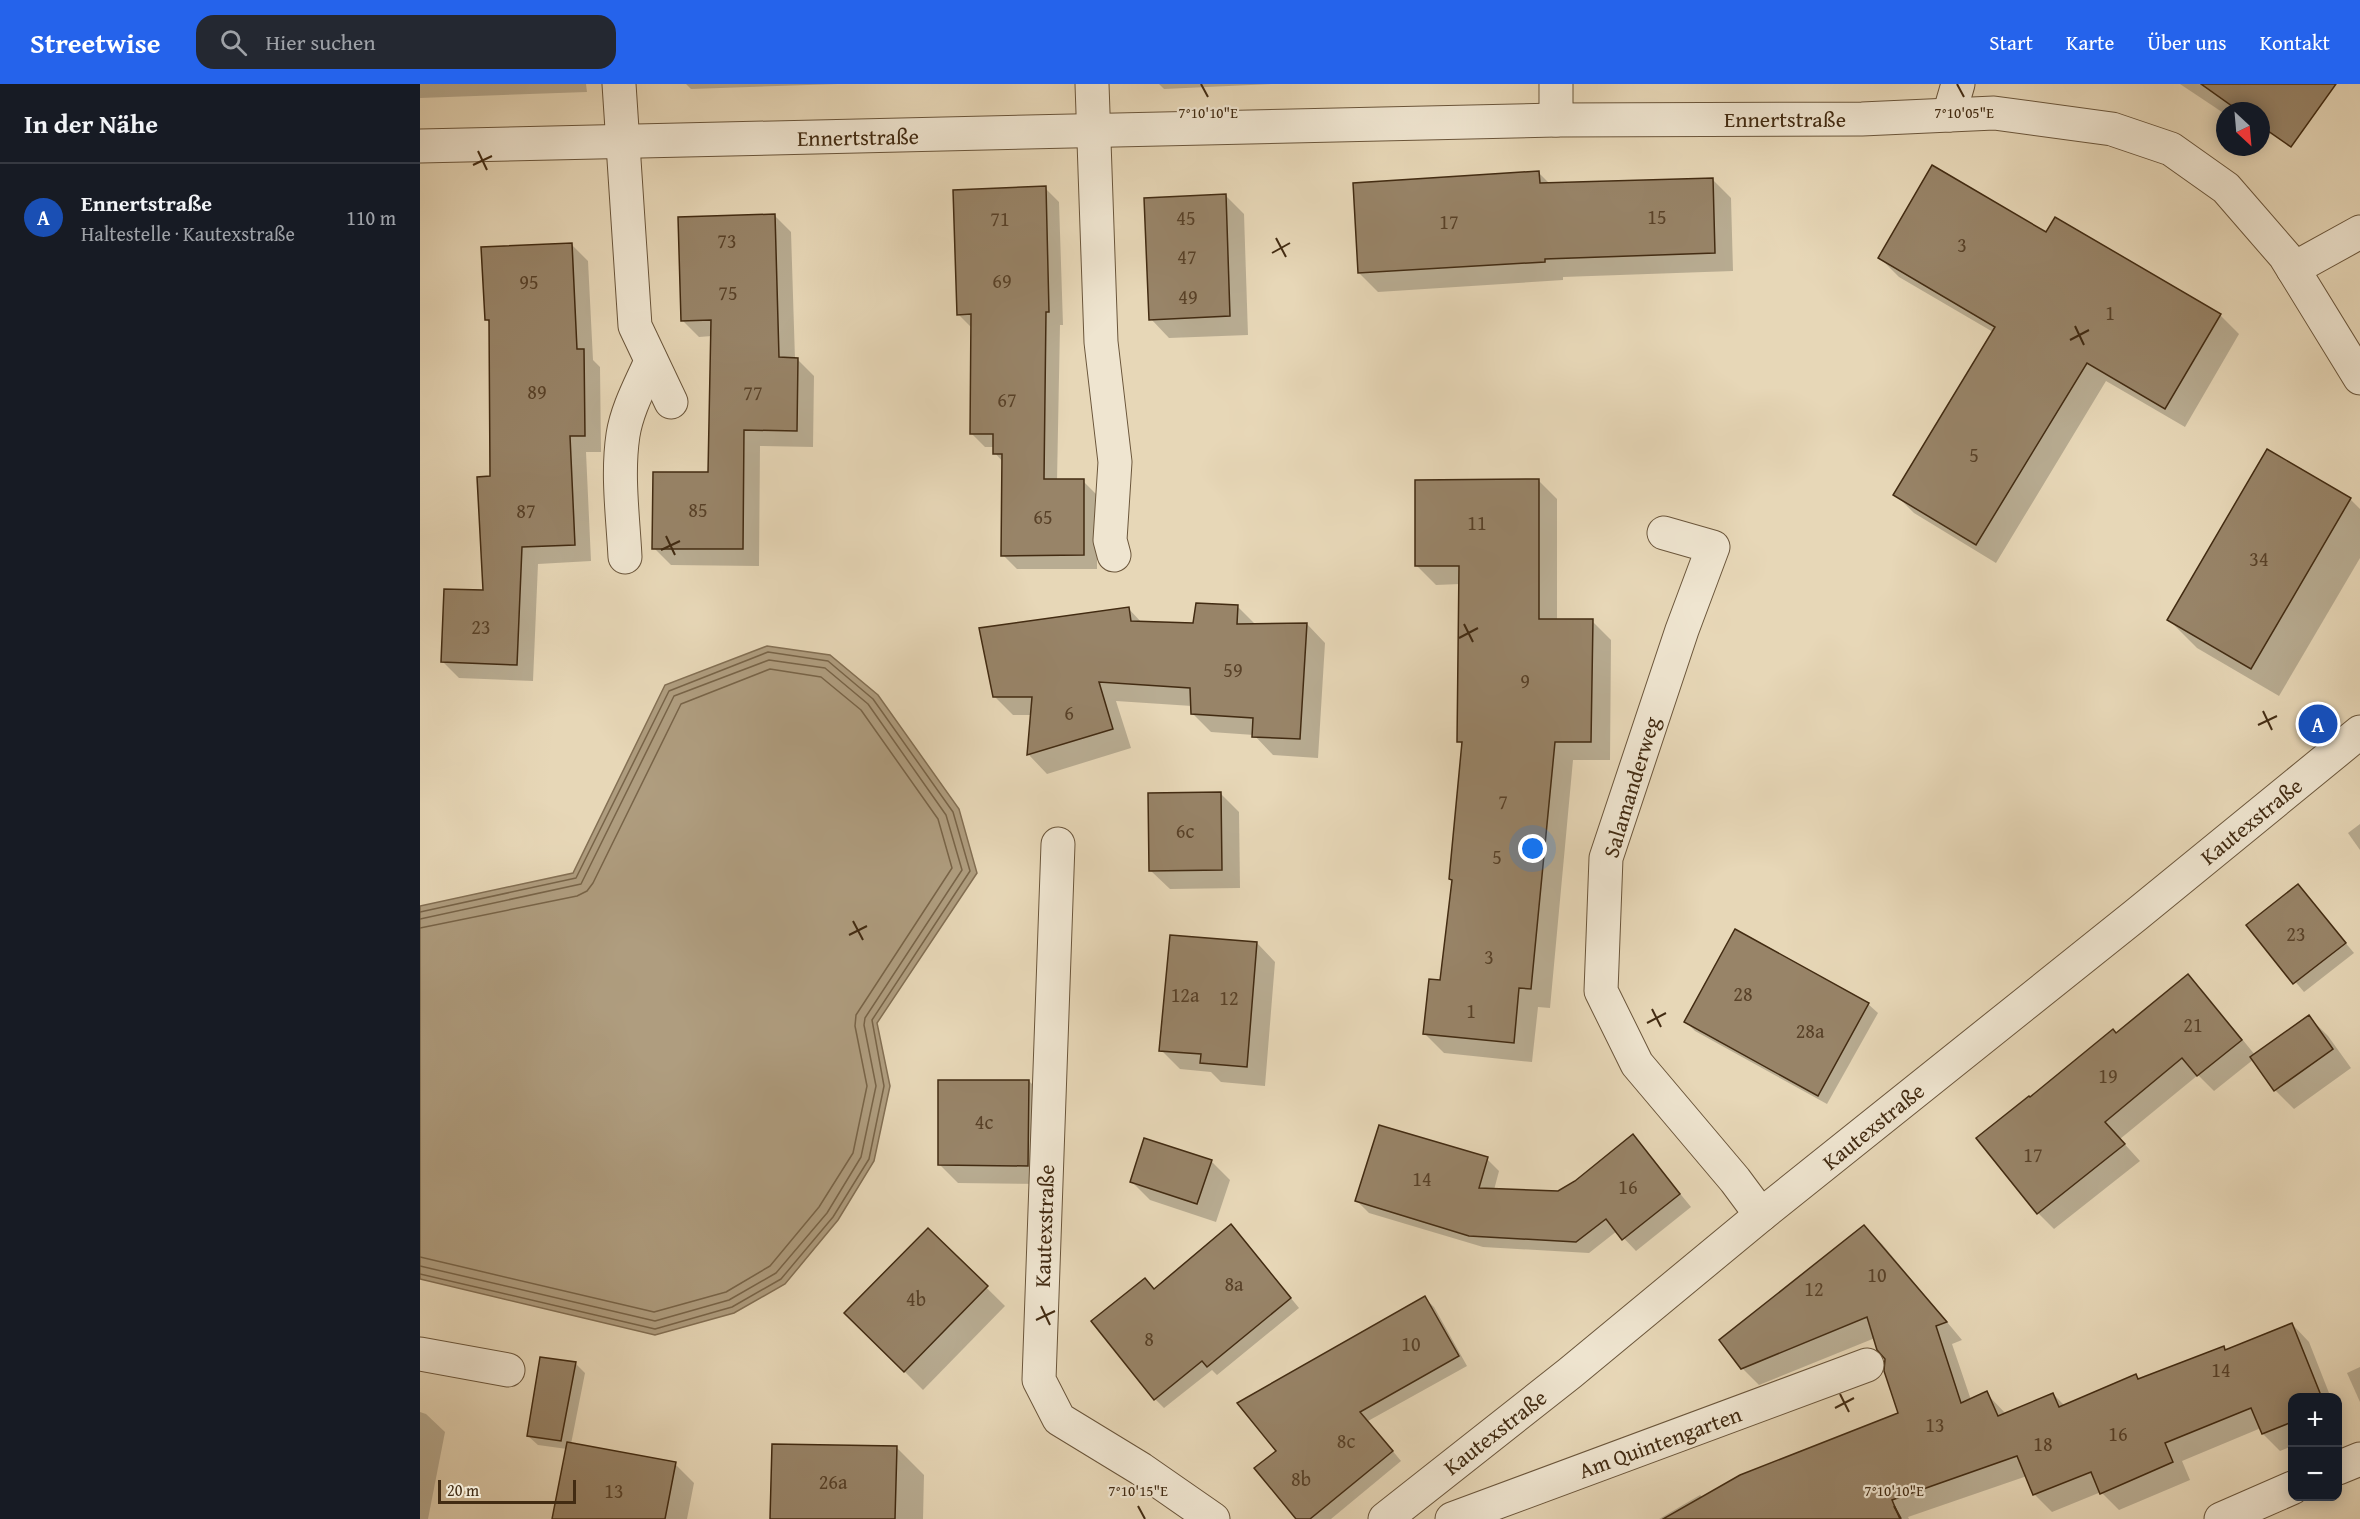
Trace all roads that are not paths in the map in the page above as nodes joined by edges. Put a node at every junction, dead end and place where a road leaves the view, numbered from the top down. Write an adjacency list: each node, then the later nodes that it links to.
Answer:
1 (619, 84): 8 (street)
2 (1092, 84): 7 (street)
3 (1556, 84): 6 (street)
4 (1958, 84): 5 (street)
5 (1949, 116): 6 (street, Ennertstraße); 11 (street, Ennertstraße)
6 (1556, 120): 7 (street, Ennertstraße)
7 (1094, 132): 8 (street, Ennertstraße); 16 (street)
8 (622, 142): 9 (street, Ennertstraße); 12 (street)
9 (420, 146)
10 (2360, 232): 11 (street)
11 (2293, 269): 13 (street, Ennertstraße)
12 (651, 361): 14 (street); 17 (street)
13 (2360, 378)
14 (671, 402)
15 (1664, 533): 20 (street, Salamanderweg)
16 (1114, 555)
17 (625, 557)
18 (2360, 732): 20 (street, Kautexstraße)
19 (1058, 844): 27 (street, Kautexstraße)
20 (1761, 1215): 28 (street, Kautexstraße)
21 (420, 1354): 23 (street)
22 (1867, 1365): 29 (street, Am Quintengarten)
23 (508, 1370)
24 (2360, 1459): 25 (street)
25 (2342, 1466)
26 (2288, 1490): 30 (street)
27 (1213, 1519)
28 (1385, 1519)
29 (1452, 1519)
30 (2221, 1519)

